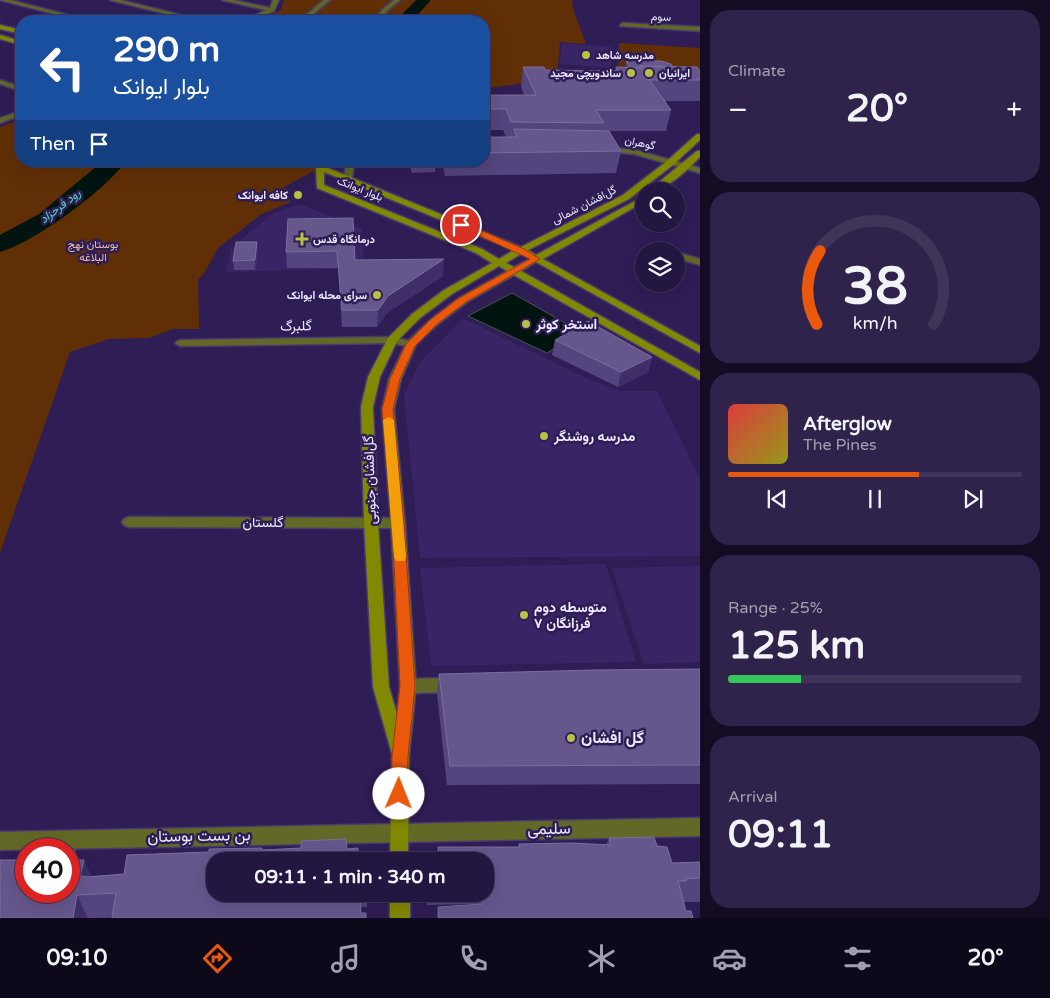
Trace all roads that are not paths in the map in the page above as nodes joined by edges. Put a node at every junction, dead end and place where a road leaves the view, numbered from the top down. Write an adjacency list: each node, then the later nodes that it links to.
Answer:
1 (1, 0): 8 (street)
2 (113, 0): 9 (street)
3 (225, 0): 7 (street)
4 (276, 0): 7 (street)
5 (328, 0): 11 (street)
6 (397, 0): 12 (street)
7 (272, 10): 10 (street)
8 (63, 15)
9 (177, 15)
10 (261, 15)
11 (309, 15)
12 (381, 15)
13 (622, 25): 15 (street, سوم)
14 (0, 26): 16 (main road)
15 (700, 29)
16 (15, 30)
17 (0, 38): 18 (main road)
18 (15, 42)
19 (0, 82): 20 (street)
20 (15, 87)
21 (15, 115): 22 (street)
22 (0, 121)
23 (700, 136): 26 (main road, گل‌افشان شمالی)
24 (592, 149): 26 (street, گوهران)
25 (700, 153): 28 (main road)
26 (670, 162): 28 (street, گوهران); 34 (main road, گل‌افشان شمالی)
27 (349, 167): 31 (street)
28 (685, 167): 30 (street, گوهران); 32 (main road)
29 (320, 168): 31 (main road, بلوار ایوانک); 37 (main road, بلوار ایوانک)
30 (700, 171)
31 (348, 180): 34 (main road, بلوار ایوانک)
32 (664, 182)
33 (635, 203): 36 (main road, گل‌افشان شمالی)
34 (521, 250): 36 (main road, بلوار ایوانک); 37 (main road, گل‌افشان شمالی)
35 (685, 258): 38 (street)
36 (536, 259): 39 (main road, گل‌افشان شمالی); 43 (main road, بلوار ایوانک)
37 (501, 262): 39 (main road, بلوار ایوانک); 40 (main road, گل‌افشان جنوبی)
38 (700, 262)
39 (515, 270): 42 (main road, گل‌افشان جنوبی); 44 (main road, بلوار ایوانک)
40 (392, 340): 41 (street, گلبرگ); 42 (street, گلبرگ); 46 (main road, گل‌افشان جنوبی)
41 (180, 343)
42 (411, 344): 47 (main road, گل‌افشان جنوبی)
43 (700, 350)
44 (700, 377)
45 (129, 522): 46 (street, گلستان)
46 (371, 522): 47 (street, گلستان); 50 (main road, گل‌افشان جنوبی)
47 (398, 523): 49 (main road, گل‌افشان جنوبی)
48 (466, 684): 49 (street)
49 (408, 686): 50 (main road, گل‌افشان جنوبی)
50 (400, 756): 52 (main road, گل‌افشان جنوبی)
51 (700, 827): 52 (street, سلیمی)
52 (398, 832): 53 (street, بن بست بوستان); 54 (main road, گل‌افشان جنوبی)
53 (0, 841)
54 (399, 852)
55 (400, 902): 56 (main road)
56 (400, 918)

